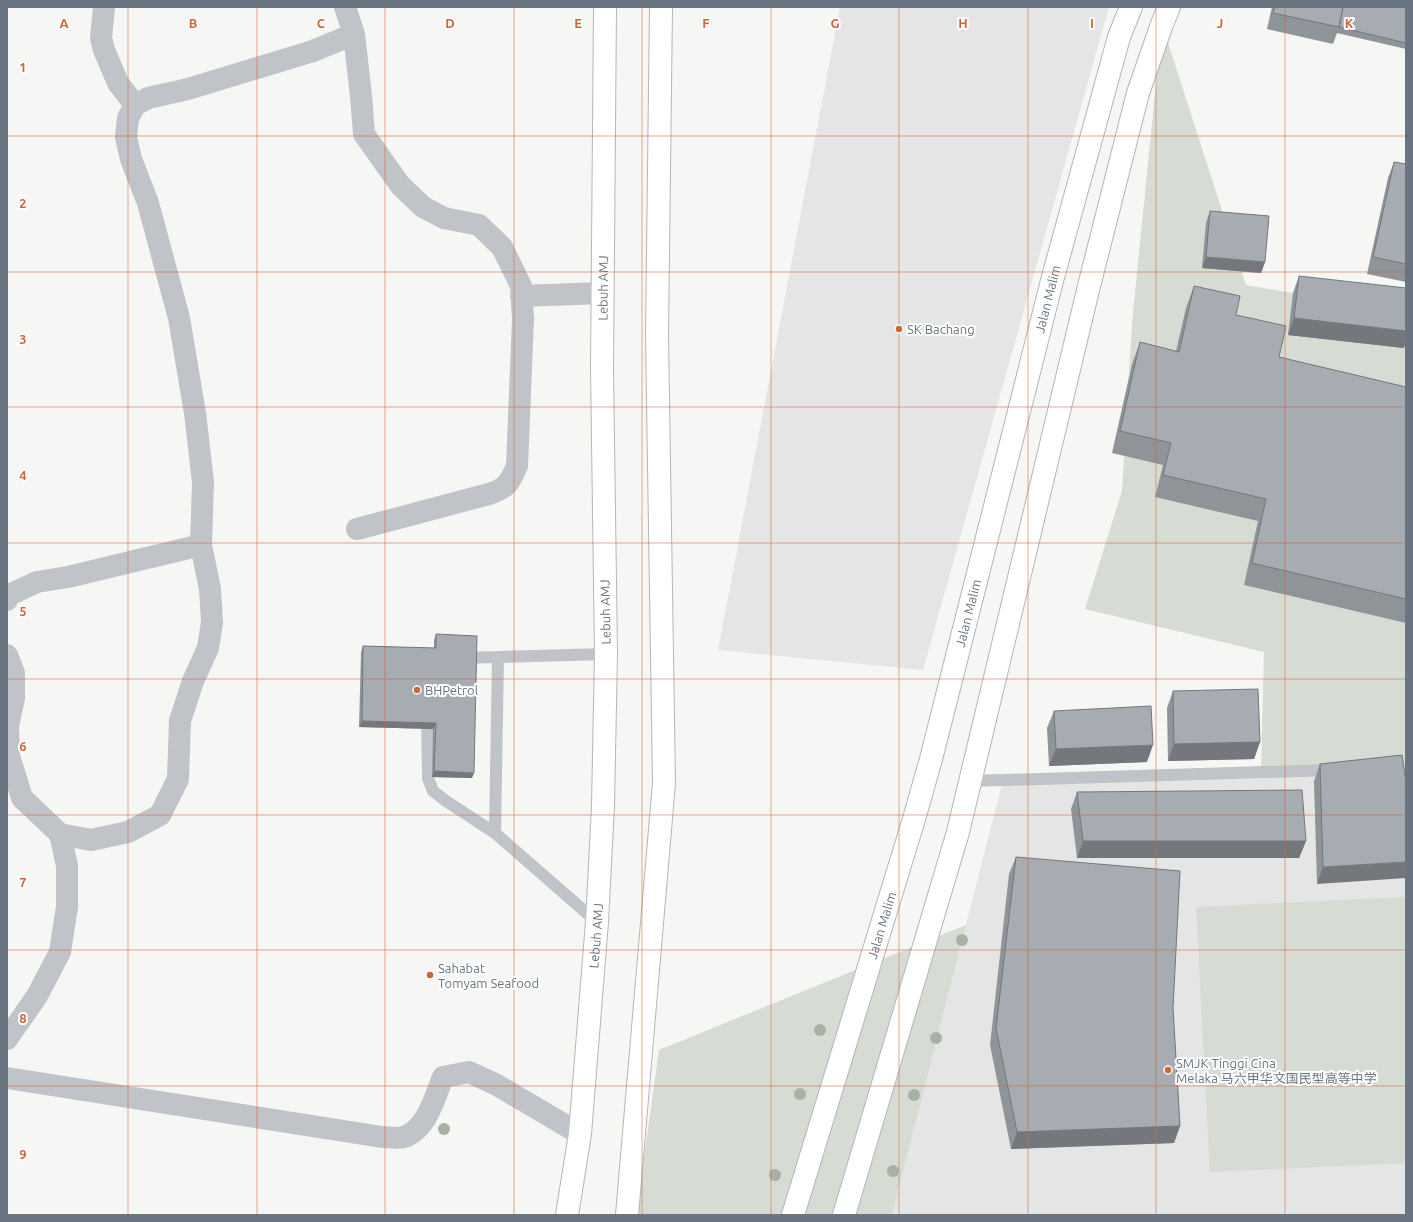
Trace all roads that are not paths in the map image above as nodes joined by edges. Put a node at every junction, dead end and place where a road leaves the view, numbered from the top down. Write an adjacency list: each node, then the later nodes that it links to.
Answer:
1 (104, 7): 8 (street)
2 (345, 7): 7 (street)
3 (605, 7): 9 (main road, Lebuh AMJ)
4 (661, 7): 29 (main road)
5 (1131, 7): 30 (main road, Jalan Malim)
6 (1169, 7): 20 (main road)
7 (354, 34): 8 (street); 10 (street)
8 (135, 104): 12 (street)
9 (603, 293): 10 (street); 14 (main road, Lebuh AMJ)
10 (521, 296): 11 (street)
11 (357, 529)
12 (201, 546): 13 (street); 23 (street)
13 (7, 600)
14 (606, 654): 16 (lane); 24 (main road, Lebuh AMJ)
15 (7, 655): 21 (street)
16 (498, 657): 17 (lane); 22 (lane)
17 (451, 658)
18 (427, 700): 22 (lane)
19 (1345, 769): 20 (lane)
20 (971, 781): 31 (main road)
21 (14, 802): 23 (street)
22 (496, 833): 24 (lane)
23 (60, 834): 25 (street)
24 (596, 922): 27 (main road, Lebuh AMJ)
25 (7, 1039)
26 (7, 1078): 27 (street)
27 (580, 1134): 28 (main road, Lebuh AMJ)
28 (567, 1215)
29 (627, 1215)
30 (793, 1215)
31 (844, 1215)

